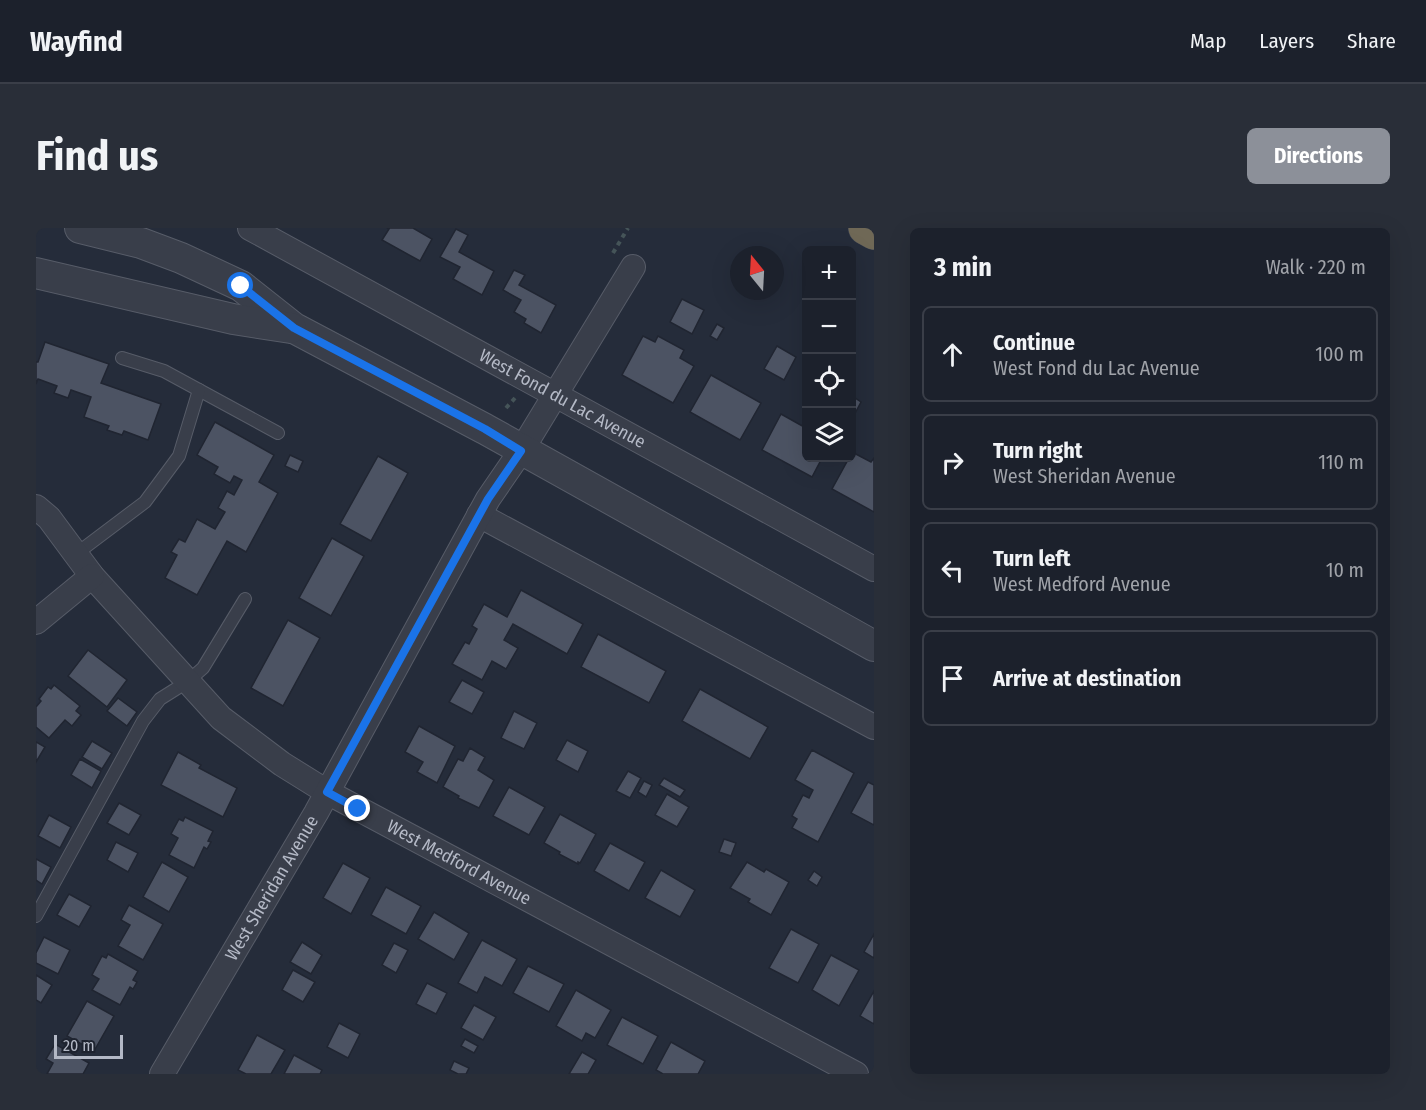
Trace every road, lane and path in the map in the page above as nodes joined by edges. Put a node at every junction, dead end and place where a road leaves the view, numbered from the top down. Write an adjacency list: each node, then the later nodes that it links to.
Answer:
1 (80, 228): 7 (street)
2 (250, 228): 10 (street, West Fond du Lac Avenue)
3 (865, 228): 4 (highway)
4 (874, 233)
5 (633, 267): 10 (street, West Sheridan Avenue)
6 (36, 273): 7 (street)
7 (294, 328): 12 (street)
8 (122, 358): 9 (lane)
9 (199, 390): 11 (lane); 15 (lane)
10 (556, 395): 12 (street, West Sheridan Avenue); 16 (street, West Fond du Lac Avenue)
11 (278, 433)
12 (521, 451): 14 (street, West Sheridan Avenue); 20 (street)
13 (36, 507): 15 (street, West Medford Avenue)
14 (479, 515): 22 (street); 23 (street, West Sheridan Avenue)
15 (76, 554): 17 (street, West Medford Avenue)
16 (874, 568)
17 (92, 576): 19 (street); 21 (street, West Medford Avenue)
18 (245, 599): 21 (lane)
19 (36, 622)
20 (874, 646)
21 (187, 682): 23 (street, West Medford Avenue); 24 (lane)
22 (874, 728)
23 (327, 792): 25 (street, West Sheridan Avenue); 26 (street, West Medford Avenue)
24 (36, 916)
25 (162, 1074)
26 (856, 1074)

